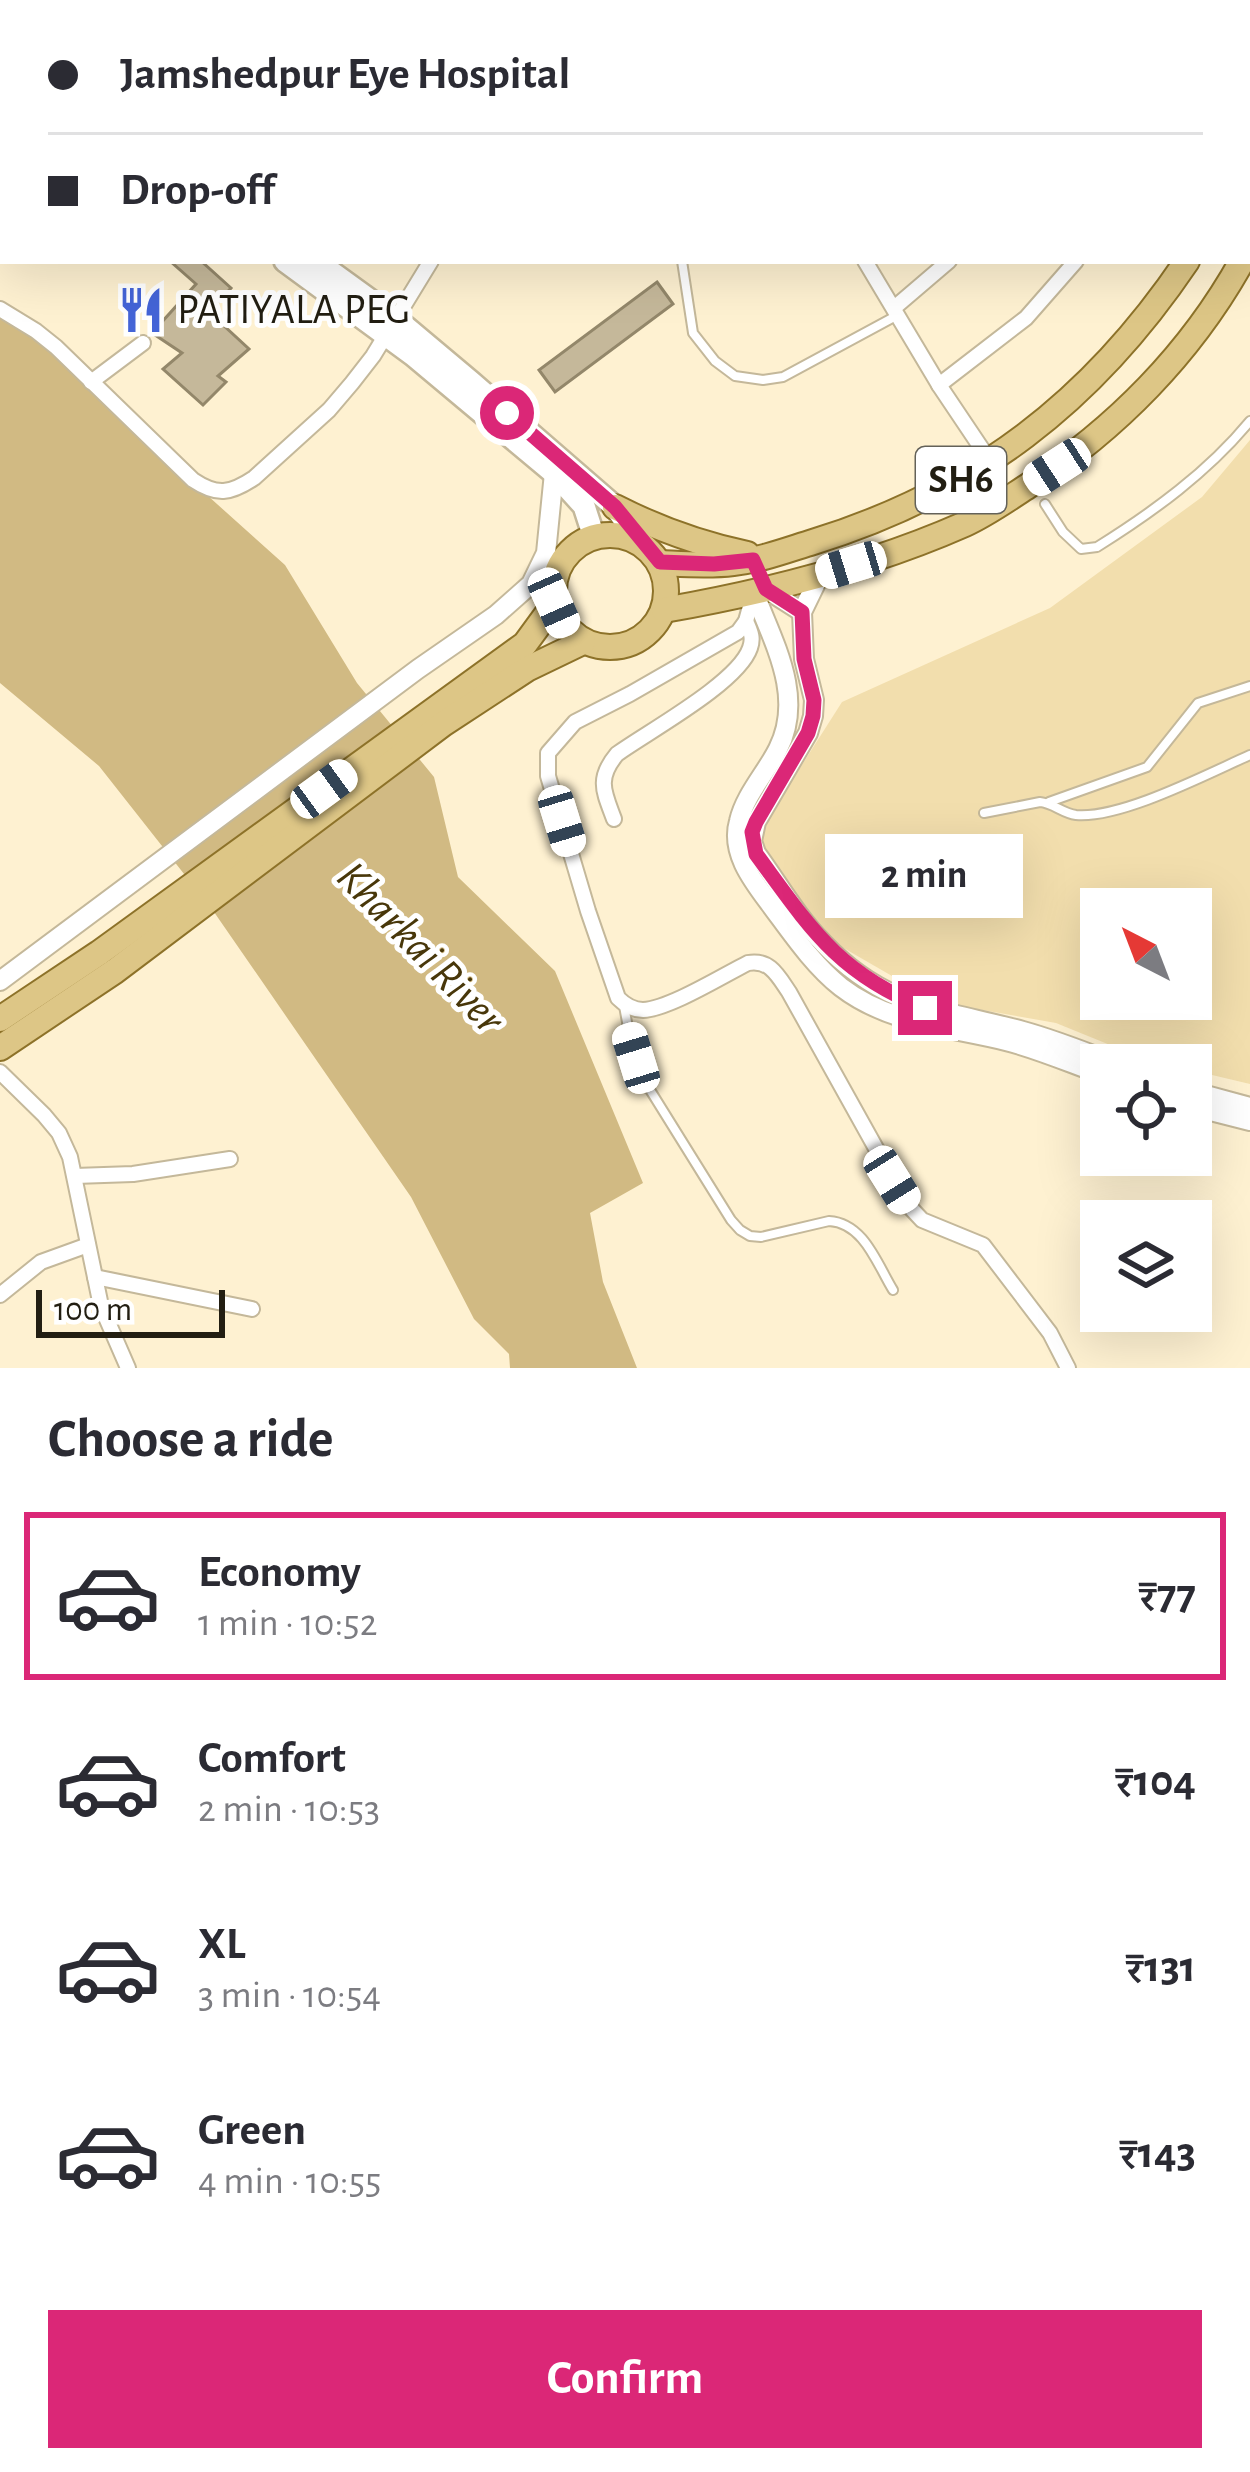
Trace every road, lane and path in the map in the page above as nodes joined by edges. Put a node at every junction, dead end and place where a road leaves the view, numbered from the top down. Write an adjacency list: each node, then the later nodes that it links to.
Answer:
1 (290, 264): 12 (main road)
2 (319, 264): 12 (main road)
3 (429, 264): 12 (street)
4 (682, 264): 11 (lane)
5 (867, 264): 11 (street)
6 (946, 264): 11 (street)
7 (1073, 264): 15 (street)
8 (1185, 264): 17 (main road, SH6)
9 (1240, 264): 24 (main road, SH6)
10 (0, 309): 14 (street)
11 (896, 312): 15 (street)
12 (391, 327): 14 (street); 18 (main road); 20 (main road)
13 (143, 344): 14 (street)
14 (91, 382)
15 (939, 386): 17 (street)
16 (1250, 421): 19 (lane)
17 (989, 461): 23 (main road, SH6)
18 (554, 473): 21 (main road); 40 (street)
19 (1045, 503)
20 (615, 507): 22 (main road); 23 (main road)
21 (594, 537): 22 (main road); 26 (main road)
22 (651, 554): 23 (main road, SH6); 27 (main road)
23 (758, 559): 25 (main road)
24 (820, 575): 25 (main road, SH6); 28 (street)
25 (760, 590): 27 (main road, SH6); 28 (street); 29 (street); 33 (street)
26 (554, 603): 30 (main road); 34 (main road)
27 (664, 610): 30 (main road)
28 (802, 612): 32 (street)
29 (746, 621): 38 (street); 41 (street)
30 (583, 642): 34 (main road)
31 (1250, 686): 36 (lane)
32 (811, 688): 33 (street); 44 (street)
33 (789, 692): 45 (street)
34 (440, 715): 39 (main road)
35 (1250, 755): 36 (lane)
36 (1048, 802): 37 (lane)
37 (983, 813)
38 (614, 819)
39 (107, 962): 42 (main road); 43 (main road)
40 (0, 981)
41 (624, 1004): 55 (lane); 59 (street)
42 (0, 1019)
43 (0, 1048)
44 (1080, 1051)
45 (1080, 1067)
46 (0, 1072): 52 (street)
47 (1212, 1097): 48 (street)
48 (1250, 1107)
49 (1212, 1111): 50 (street)
50 (1250, 1121)
51 (230, 1159): 52 (street)
52 (75, 1176): 53 (street)
53 (88, 1245): 54 (street); 56 (street)
54 (94, 1277): 57 (street); 58 (street)
55 (892, 1290)
56 (0, 1295)
57 (252, 1309)
58 (128, 1368)
59 (1068, 1368)

